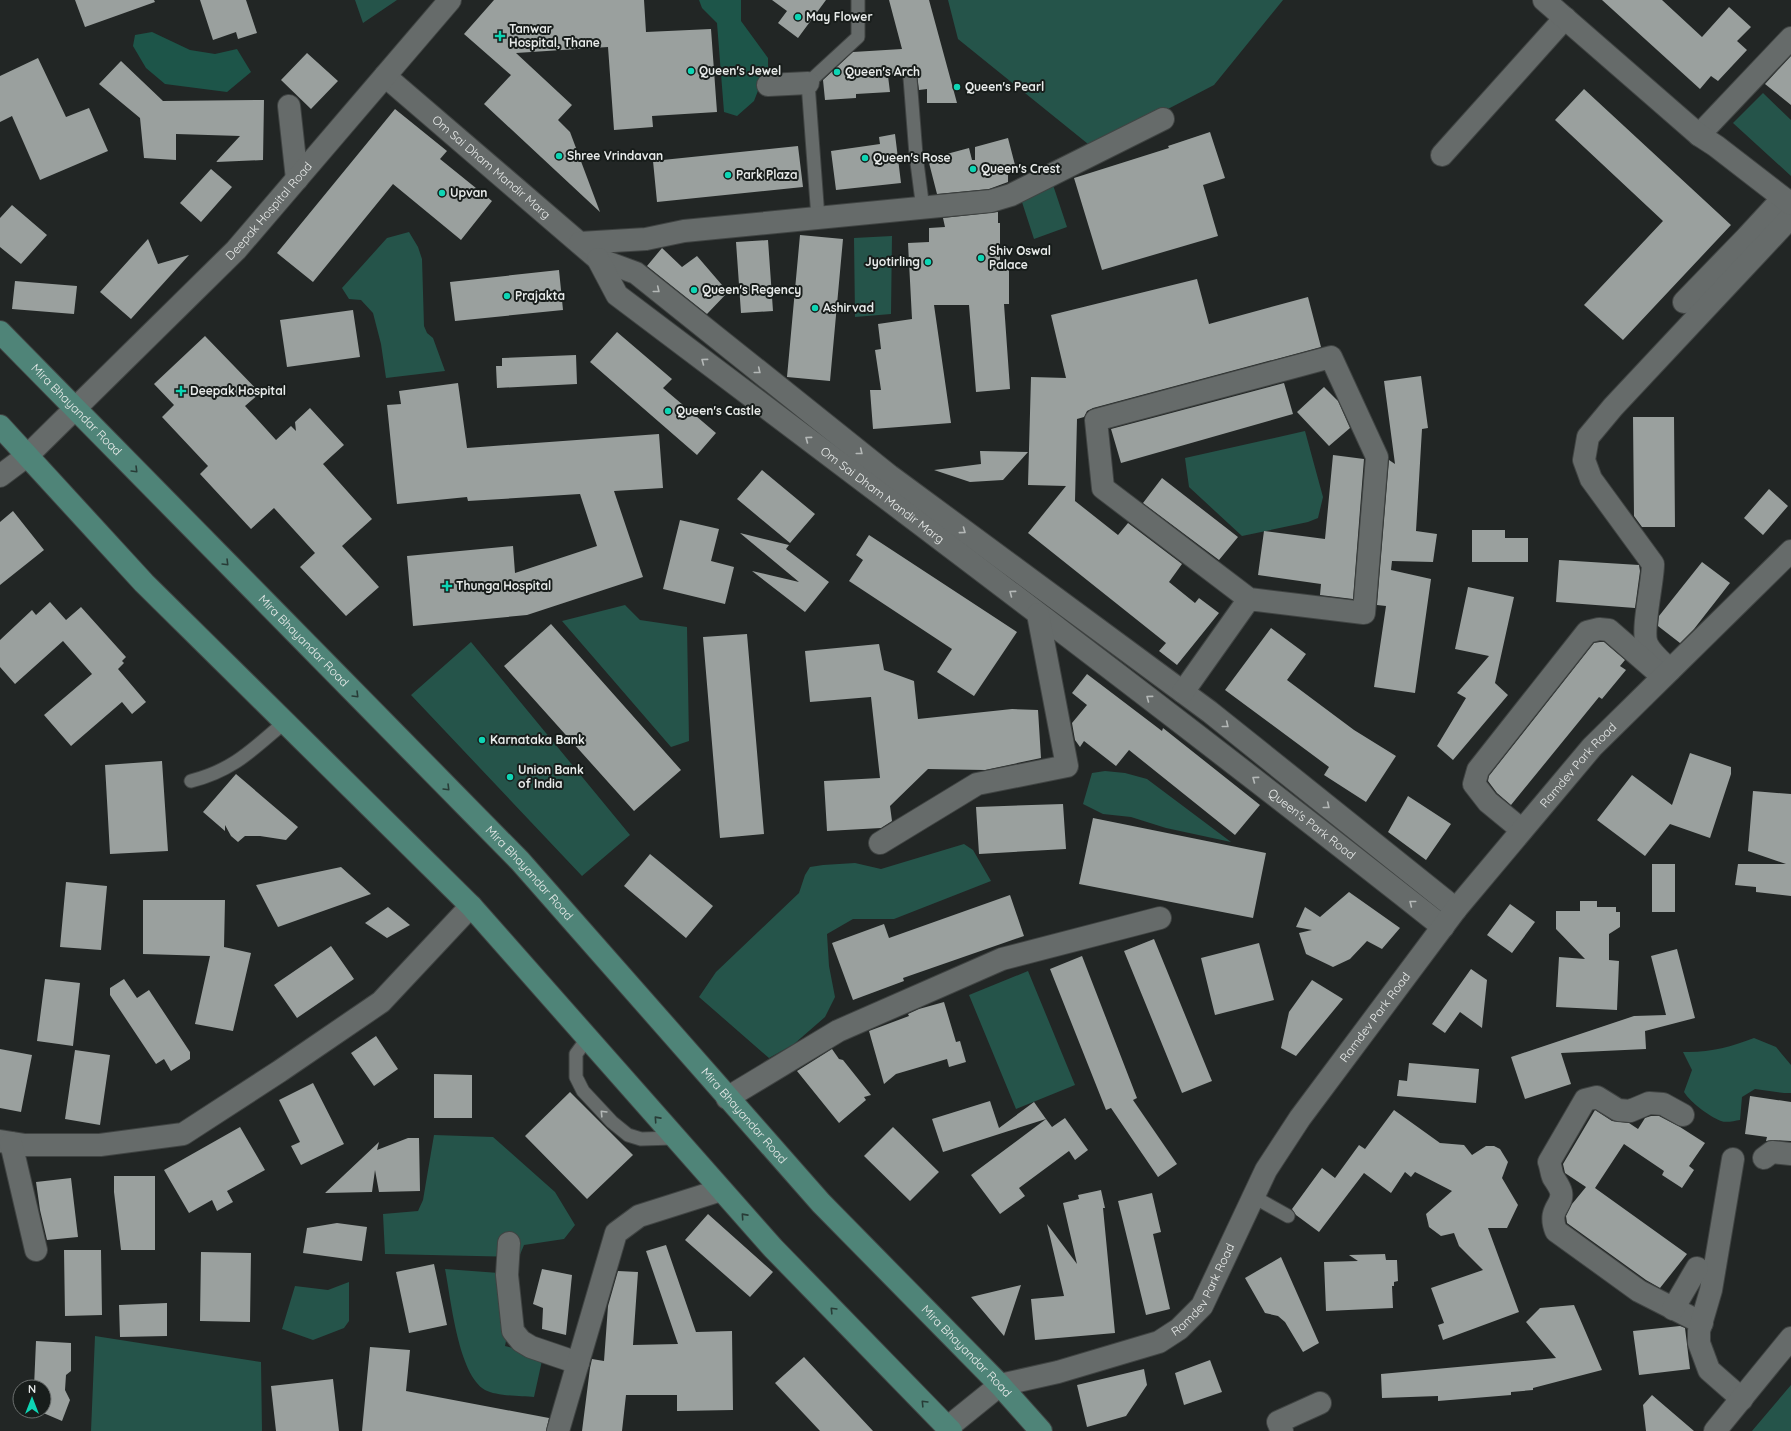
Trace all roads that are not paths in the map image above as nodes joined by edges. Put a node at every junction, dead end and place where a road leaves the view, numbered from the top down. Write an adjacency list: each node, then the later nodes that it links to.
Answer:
1 (450, 0): 6 (street, Deepak Hospital Road)
2 (858, 0): 8 (lane)
3 (1546, 1): 4 (street)
4 (1565, 18): 12 (street); 13 (street)
5 (1791, 38): 12 (street)
6 (385, 76): 14 (street, Deepak Hospital Road); 19 (street, Om Sai Dham Mandir Marg)
7 (910, 78): 16 (lane)
8 (808, 83): 9 (street); 18 (lane)
9 (768, 85)
10 (289, 106): 14 (street)
11 (1164, 119): 16 (street)
12 (1698, 135): 15 (street)
13 (1442, 155)
14 (297, 179): 27 (street, Deepak Hospital Road)
15 (1787, 201): 23 (street)
16 (923, 209): 18 (street)
17 (1791, 217): 34 (street)
18 (818, 218): 19 (street)
19 (580, 243): 20 (street, Om Sai Dham Mandir Marg)
20 (598, 259): 21 (street, Om Sai Dham Mandir Marg); 22 (street, Om Sai Dham Mandir Marg)
21 (636, 273): 22 (street); 25 (street, Om Sai Dham Mandir Marg, one-way to 25)
22 (618, 295): 26 (street, Om Sai Dham Mandir Marg, one-way to 22)
23 (1684, 302)
24 (0, 332): 27 (main road, Mira Bhayandar Road)
25 (783, 391): 26 (street); 35 (street, Om Sai Dham Mandir Marg, one-way to 35)
26 (766, 407): 33 (street, Om Sai Dham Mandir Marg, one-way to 26)
27 (75, 409): 29 (street, Deepak Hospital Road); 46 (main road, Mira Bhayandar Road, one-way to 46)
28 (0, 426): 29 (main road)
29 (28, 455): 30 (street, Deepak Hospital Road); 36 (main road)
30 (0, 476)
31 (1791, 551): 34 (street, Ramdev Park Road)
32 (1249, 599): 32 (street); 35 (street)
33 (1038, 614): 37 (street, Om Sai Dham Mandir Marg, one-way to 33); 40 (street)
34 (1667, 673): 39 (street, Ramdev Park Road); 39 (street)
35 (1189, 697): 37 (street); 42 (street, Queen's Park Road, one-way to 42)
36 (284, 722): 38 (lane); 41 (main road)
37 (1180, 722): 44 (street, Queen's Park Road, one-way to 37)
38 (192, 780)
39 (1522, 830): 42 (street, Ramdev Park Road)
40 (880, 843)
41 (471, 906): 45 (main road); 49 (street)
42 (1456, 909): 44 (street, Ramdev Park Road)
43 (1160, 918): 46 (street)
44 (1443, 927): 54 (street, Ramdev Park Road)
45 (587, 1039): 48 (main road, one-way to 45); 48 (lane, one-way to 45)
46 (727, 1098): 63 (main road, Mira Bhayandar Road)
47 (1682, 1115): 59 (street)
48 (674, 1138): 53 (main road)
49 (5, 1142): 57 (street)
50 (1791, 1154): 51 (street)
51 (1764, 1158)
52 (1733, 1159): 58 (street)
53 (721, 1190): 62 (street); 66 (main road, one-way to 53)
54 (1254, 1196): 55 (lane); 63 (street, Ramdev Park Road)
55 (1288, 1216)
56 (509, 1243): 62 (street)
57 (36, 1250)
58 (1711, 1290): 59 (street); 60 (street)
59 (1673, 1309): 60 (street)
60 (1702, 1323): 64 (street)
61 (1791, 1338): 64 (street)
62 (578, 1363): 67 (street)
63 (1000, 1385): 66 (street, Ramdev Park Road); 68 (main road, Mira Bhayandar Road)
64 (1742, 1399): 70 (street)
65 (1320, 1402): 69 (street)
66 (949, 1429)
67 (558, 1431)
68 (1041, 1431)
69 (1282, 1431)
70 (1715, 1431)

